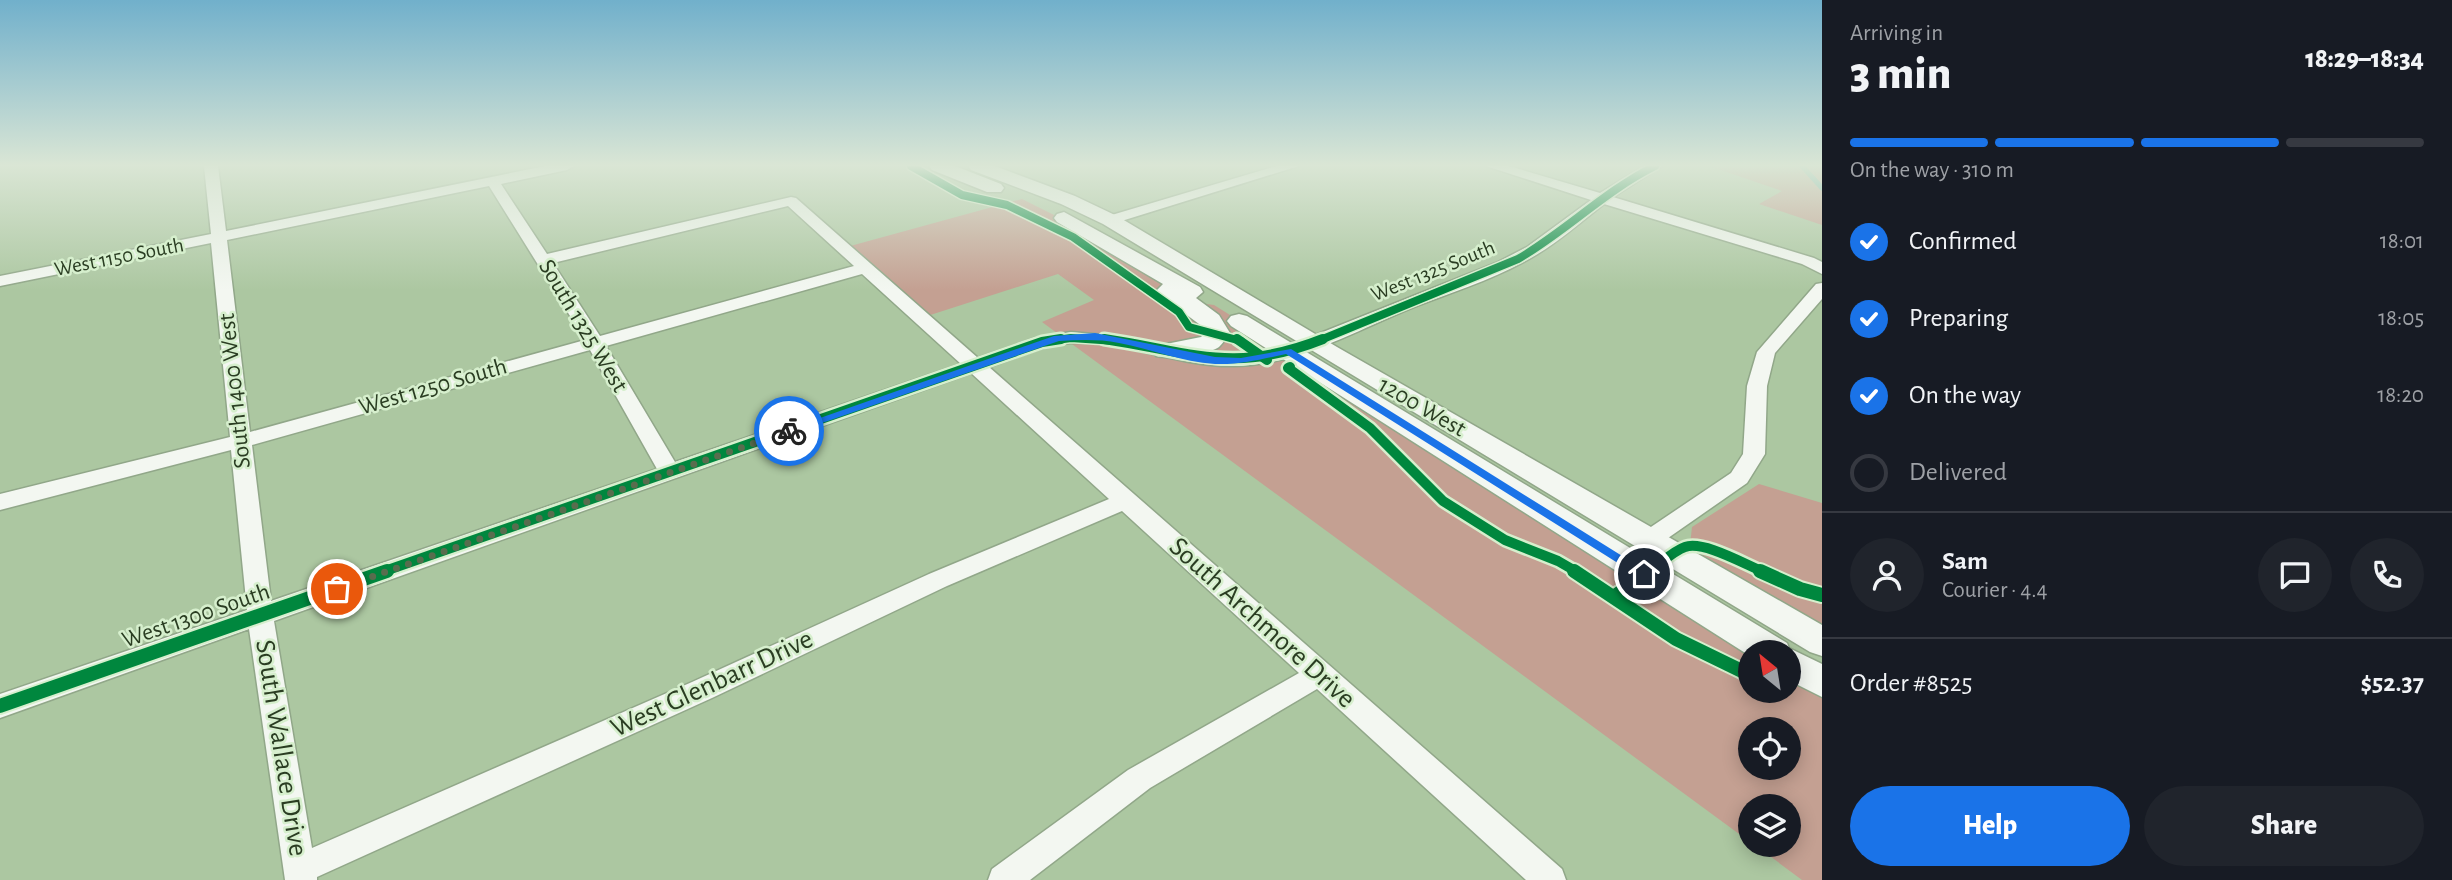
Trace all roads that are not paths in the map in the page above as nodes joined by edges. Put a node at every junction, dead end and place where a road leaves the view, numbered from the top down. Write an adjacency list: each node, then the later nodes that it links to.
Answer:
1 (216, 207): 12 (street, South 1400 West)
2 (365, 207): 12 (street, West 1150 South)
3 (509, 207): 13 (street, South 1325 West)
4 (765, 207): 13 (street, South Archmore Drive)
5 (798, 207): 15 (street, South Archmore Drive)
6 (1037, 207): 14 (street, 1200 West)
7 (1083, 207): 11 (street, 1200 West)
8 (1154, 207): 11 (street)
9 (1592, 207): 20 (street, West 1325 South)
10 (1630, 207): 16 (street)
11 (1110, 220): 20 (street, 1200 West)
12 (219, 237): 17 (street, West 1150 South); 23 (street, South 1400 West)
13 (543, 260): 19 (street, South 1325 West)
14 (1135, 260): 20 (street, 1200 West); 21 (street)
15 (866, 268): 19 (street, West 1250 South); 22 (street, South Archmore Drive)
16 (1822, 268)
17 (0, 281)
18 (1822, 288): 27 (street)
19 (594, 342): 23 (street, West 1250 South); 24 (street, South 1325 West)
20 (1299, 346): 21 (street, West 1300 South); 27 (street, 1200 West); 29 (street, 1200 West)
21 (1165, 351): 22 (street, West 1300 South)
22 (974, 366): 24 (street, West 1300 South); 25 (street, South Archmore Drive)
23 (241, 442): 26 (street, West 1250 South); 28 (street, South 1400 West)
24 (670, 473): 28 (street, West 1300 South)
25 (1126, 501): 32 (street, South Archmore Drive); 35 (street, West Glenbarr Drive)
26 (0, 502)
27 (1650, 540): 30 (street, 1200 West)
28 (260, 615): 34 (street, West 1300 South); 35 (street, South Wallace Drive)
29 (1754, 640)
30 (1822, 642)
31 (1801, 670): 33 (street)
32 (1319, 675): 36 (street); 37 (street, South Archmore Drive)
33 (1822, 682)
34 (0, 706)
35 (300, 874)
36 (1004, 880)
37 (1550, 880)

